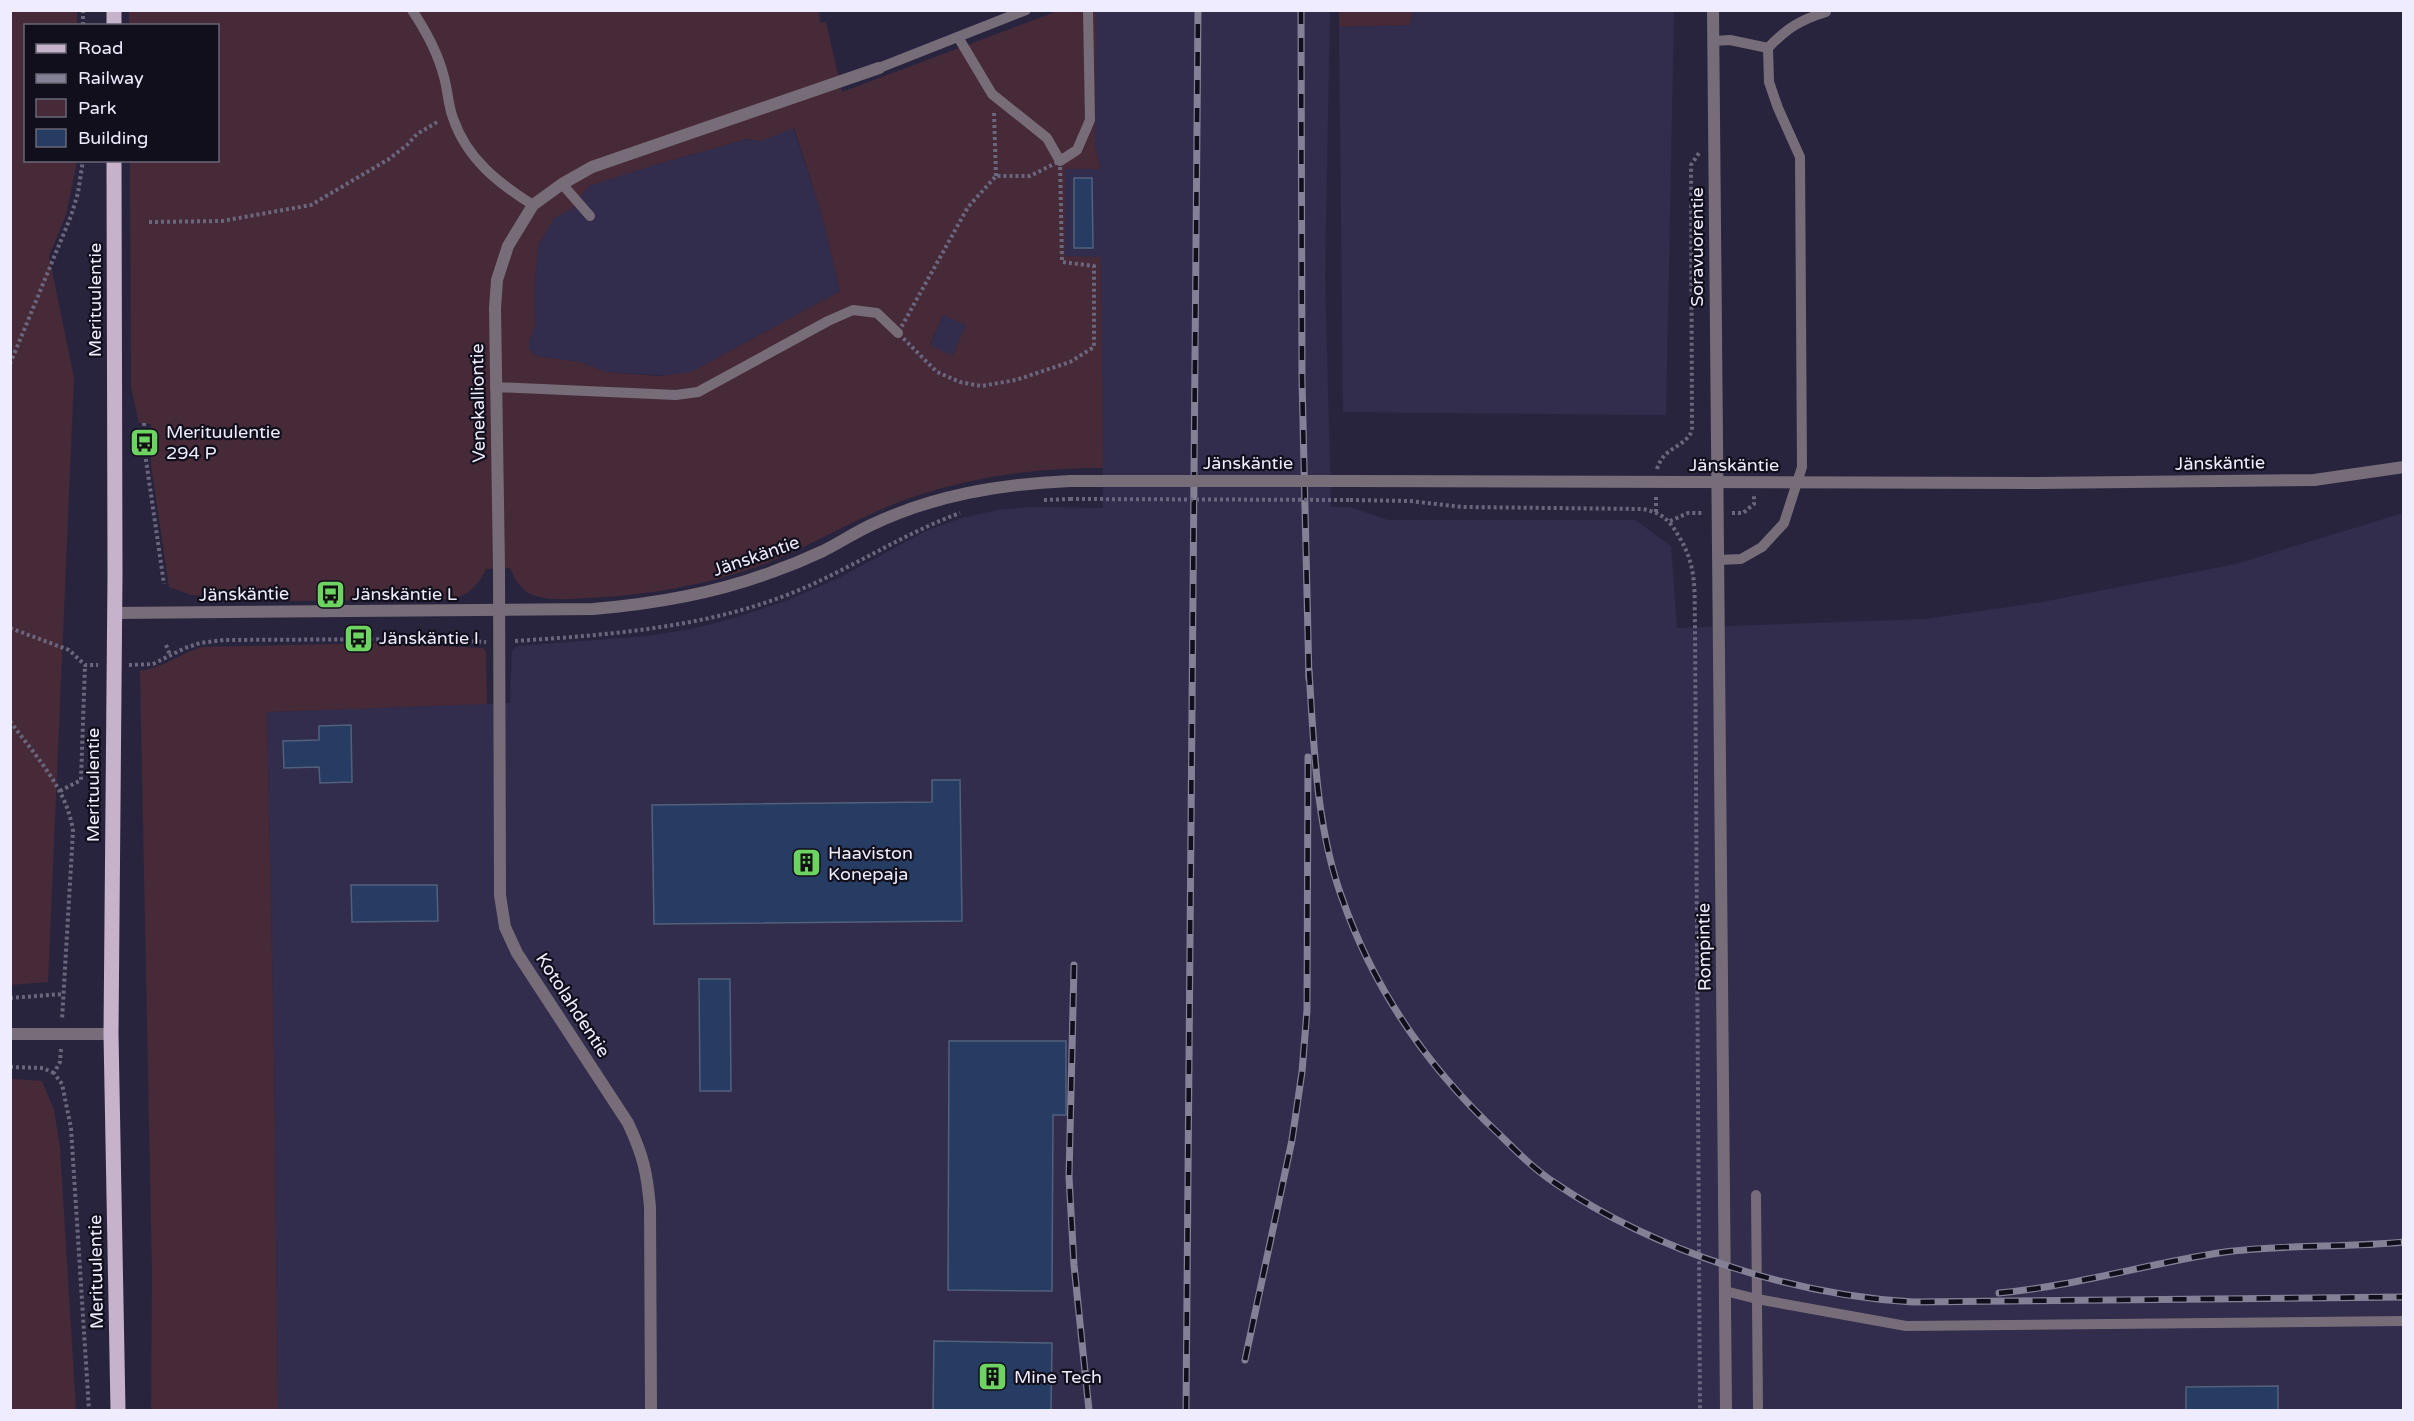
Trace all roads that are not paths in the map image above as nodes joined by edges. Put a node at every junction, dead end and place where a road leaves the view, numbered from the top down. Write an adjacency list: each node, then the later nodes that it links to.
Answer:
1 (412, 10): 13 (lane)
2 (1026, 10): 6 (lane)
3 (1089, 10): 7 (lane)
4 (1713, 10): 8 (street, Soravuorentie)
5 (1826, 12): 9 (lane)
6 (1014, 13): 7 (lane)
7 (958, 38): 10 (lane)
8 (1713, 40): 9 (lane); 19 (street, Soravuorentie)
9 (1768, 48): 18 (lane)
10 (879, 68): 12 (street, Venekalliontie)
11 (114, 162): 22 (main road, Merituulentie)
12 (562, 184): 13 (street, Venekalliontie); 14 (lane)
13 (533, 205): 16 (street, Venekalliontie)
14 (590, 216)
15 (898, 333): 16 (lane)
16 (495, 387): 21 (street, Venekalliontie)
17 (2403, 467): 18 (street, Jänskäntie)
18 (1797, 482): 19 (street, Jänskäntie); 20 (lane)
19 (1717, 483): 20 (street, Rompintie); 21 (street, Jänskäntie, bridge)
20 (1718, 560): 26 (street, Rompintie)
21 (498, 610): 22 (street, Jänskäntie); 30 (street, Kotolahdentie)
22 (114, 613): 24 (main road, Merituulentie)
23 (10, 1034): 24 (street)
24 (111, 1034): 29 (main road, Merituulentie)
25 (1756, 1195): 27 (lane)
26 (1725, 1291): 27 (lane); 31 (street, Rompintie)
27 (1757, 1299): 28 (lane); 32 (lane)
28 (2403, 1321)
29 (118, 1410)
30 (651, 1410)
31 (1726, 1410)
32 (1758, 1410)

